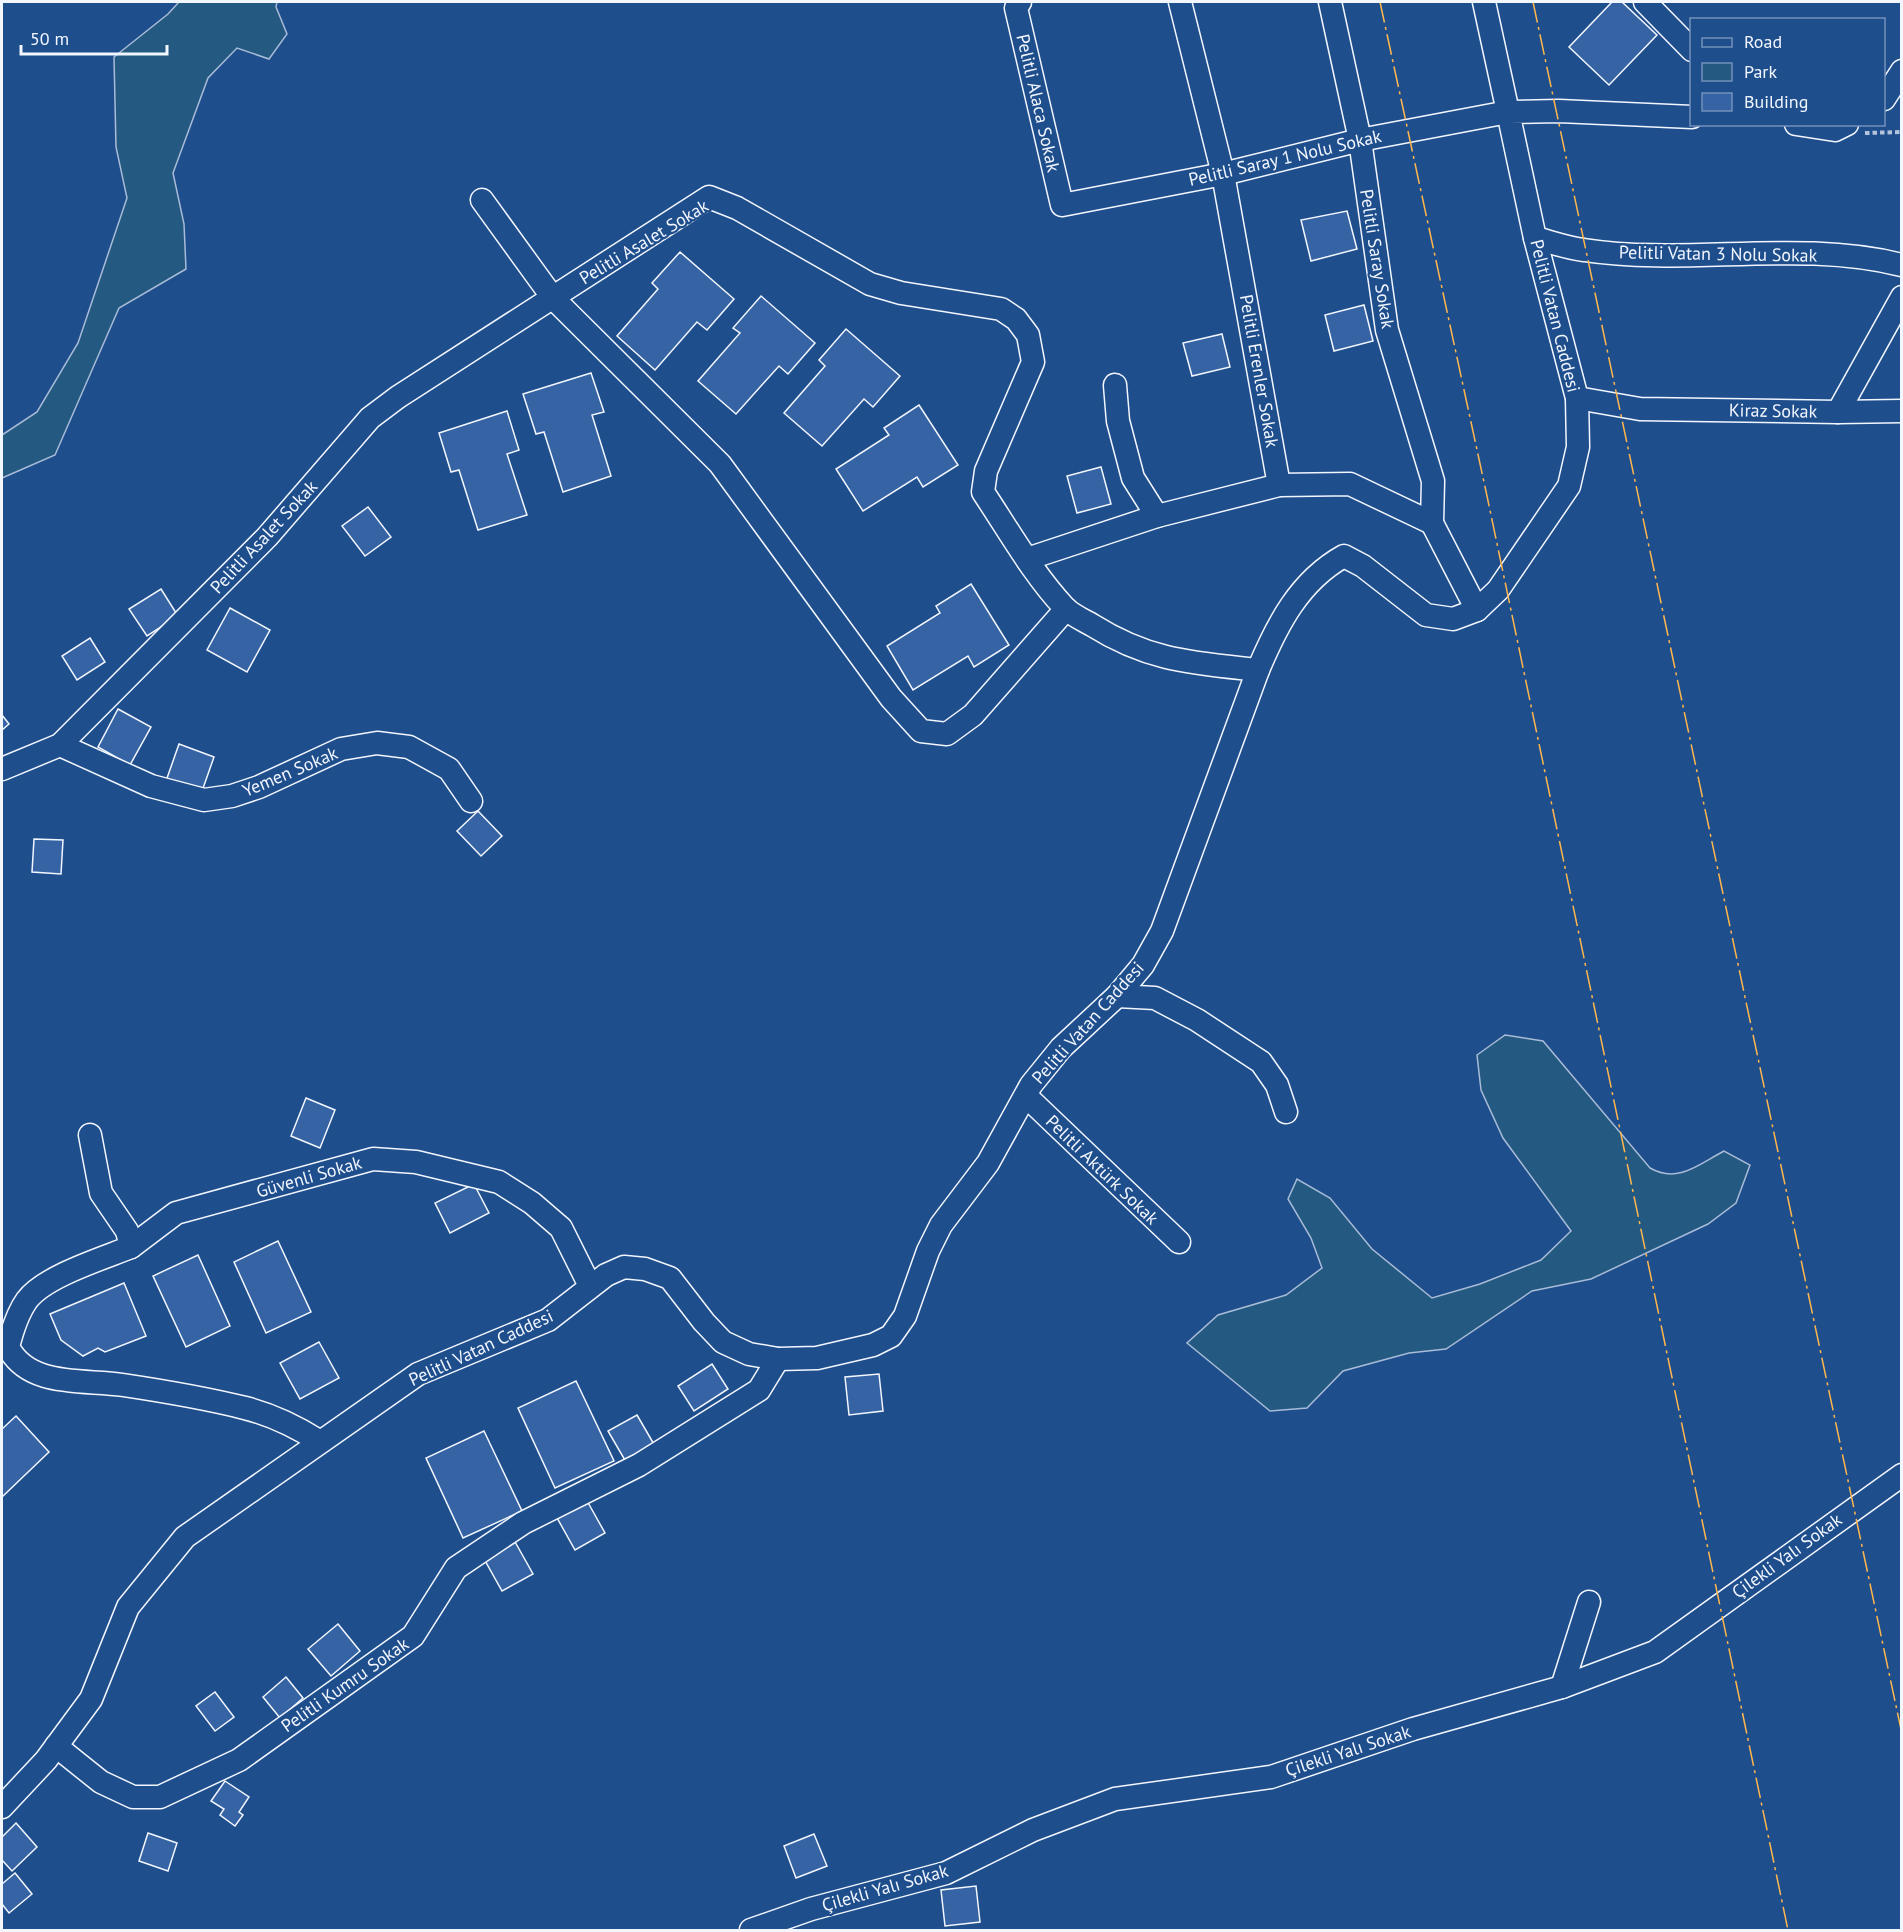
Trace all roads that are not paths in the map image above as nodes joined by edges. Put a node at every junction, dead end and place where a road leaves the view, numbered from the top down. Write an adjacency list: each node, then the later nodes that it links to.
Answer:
1 (1020, 2): 16 (street, Pelitli Alaca Sokak)
2 (1180, 2): 14 (street, Pelitli Erenler Sokak)
3 (1330, 2): 13 (street, Pelitli Saray Sokak)
4 (1484, 2): 9 (street, Pelitli Vatan Caddesi)
5 (1645, 2): 6 (street)
6 (1690, 48)
7 (1902, 71): 8 (street)
8 (1885, 97)
9 (1508, 112): 10 (street); 13 (street, Pelitli Saray 1 Nolu Sokak); 17 (street, Pelitli Vatan Caddesi)
10 (1690, 117)
11 (1809, 126): 12 (street)
12 (1843, 126)
13 (1360, 140): 14 (street, Pelitli Saray 1 Nolu Sokak); 27 (street, Pelitli Saray Sokak)
14 (1223, 174): 16 (street, Pelitli Saray 1 Nolu Sokak); 25 (street, Pelitli Erenler Sokak)
15 (482, 200): 20 (street)
16 (1062, 206)
17 (1535, 238): 18 (street, Pelitli Vatan 3 Nolu Sokak); 22 (street, Pelitli Vatan Caddesi)
18 (1902, 266)
19 (1902, 297): 24 (street, Kiraz Sokak)
20 (553, 298): 28 (street, Pelitli Asalet Sokak); 29 (street); 32 (street, Pelitli Asalet Sokak)
21 (1115, 384): 26 (street)
22 (1576, 398): 24 (street, Kiraz Sokak); 30 (street, Pelitli Vatan Caddesi)
23 (1902, 411): 24 (street)
24 (1838, 412)
25 (1279, 484): 26 (street); 27 (street)
26 (1156, 516): 28 (street)
27 (1432, 522): 30 (street, Pelitli Saray Sokak)
28 (1027, 559): 29 (street, Pelitli Asalet Sokak)
29 (1066, 609): 31 (street, Pelitli Asalet Sokak)
30 (1477, 610): 31 (street, Pelitli Vatan Caddesi)
31 (1258, 670): 35 (street, Pelitli Vatan Caddesi)
32 (60, 745): 33 (street, Pelitli Asalet Sokak); 34 (street, Yemen Sokak)
33 (2, 769)
34 (471, 801)
35 (1117, 996): 36 (street, Pelitli Vatan Caddesi); 37 (street)
36 (1026, 1096): 39 (street, Pelitli Aktürk Sokak); 42 (street, Pelitli Vatan Caddesi)
37 (1286, 1112)
38 (90, 1135): 40 (street)
39 (1179, 1242)
40 (131, 1247): 41 (street, Güvenli Sokak); 43 (street, Güvenli Sokak)
41 (590, 1286): 42 (street, Pelitli Vatan Caddesi); 43 (street, Pelitli Vatan Caddesi)
42 (778, 1359): 47 (street, Pelitli Kumru Sokak)
43 (320, 1441): 47 (street, Pelitli Vatan Caddesi)
44 (1902, 1475): 46 (street, Çilekli Yalı Sokak)
45 (1589, 1602): 46 (street)
46 (1562, 1687): 49 (street, Çilekli Yalı Sokak)
47 (56, 1746): 48 (street, Pelitli Vatan Caddesi)
48 (2, 1807)
49 (751, 1930)

